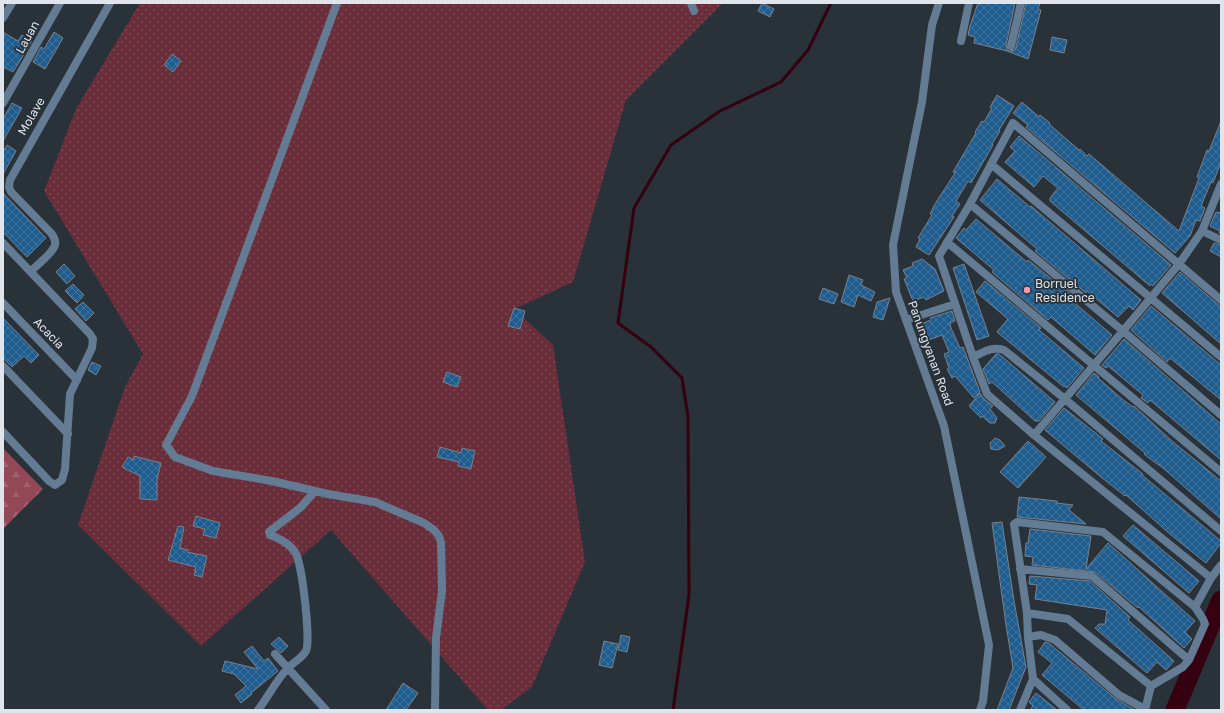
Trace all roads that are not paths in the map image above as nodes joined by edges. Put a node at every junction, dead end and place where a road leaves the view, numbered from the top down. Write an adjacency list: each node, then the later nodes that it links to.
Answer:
1 (12, 3): 10 (street)
2 (60, 3): 13 (street, Lauan)
3 (110, 3): 22 (street, Molave)
4 (337, 3): 40 (street)
5 (691, 3): 9 (street)
6 (939, 3): 27 (street, Panungyanan Road)
7 (969, 3): 11 (street)
8 (1021, 3): 12 (street)
9 (694, 11)
10 (3, 18)
11 (961, 40)
12 (1011, 46)
13 (3, 104)
14 (991, 164): 16 (street); 21 (street); 23 (street)
15 (1220, 189): 17 (street)
16 (970, 204): 20 (street); 28 (street)
17 (1202, 231): 18 (street); 21 (street)
18 (1221, 240)
19 (3, 242): 22 (street)
20 (947, 242): 26 (street); 31 (street)
21 (1179, 264): 23 (street); 24 (street)
22 (31, 271): 33 (street)
23 (1150, 298): 28 (street); 30 (street)
24 (1221, 300)
25 (3, 302): 33 (street, Acacia)
26 (955, 304): 27 (street); 29 (street)
27 (906, 320): 56 (street, Panungyanan Road)
28 (1123, 331): 31 (street); 35 (street)
29 (973, 357): 34 (street); 38 (street)
30 (1221, 357)
31 (1094, 365): 34 (street); 39 (street)
32 (3, 366): 37 (street)
33 (77, 380): 37 (street)
34 (1065, 399): 38 (street); 41 (street)
35 (1221, 415)
36 (3, 432): 37 (street)
37 (68, 434)
38 (1034, 435): 44 (street)
39 (1221, 472)
40 (315, 491): 50 (street); 55 (street)
41 (1221, 531)
42 (1221, 565): 44 (street)
43 (1020, 569): 45 (street); 46 (street); 49 (street)
44 (1211, 578): 45 (street)
45 (1195, 607): 49 (street)
46 (1027, 613): 47 (street); 52 (street)
47 (1028, 637): 51 (street); 59 (street)
48 (275, 654): 50 (street)
49 (1189, 660): 52 (street)
50 (288, 668): 53 (street); 54 (street)
51 (1033, 678): 57 (street); 58 (street)
52 (1151, 686): 59 (street)
53 (258, 710)
54 (326, 710)
55 (435, 710)
56 (980, 710)
57 (1020, 710)
58 (1067, 710)
59 (1145, 710)

